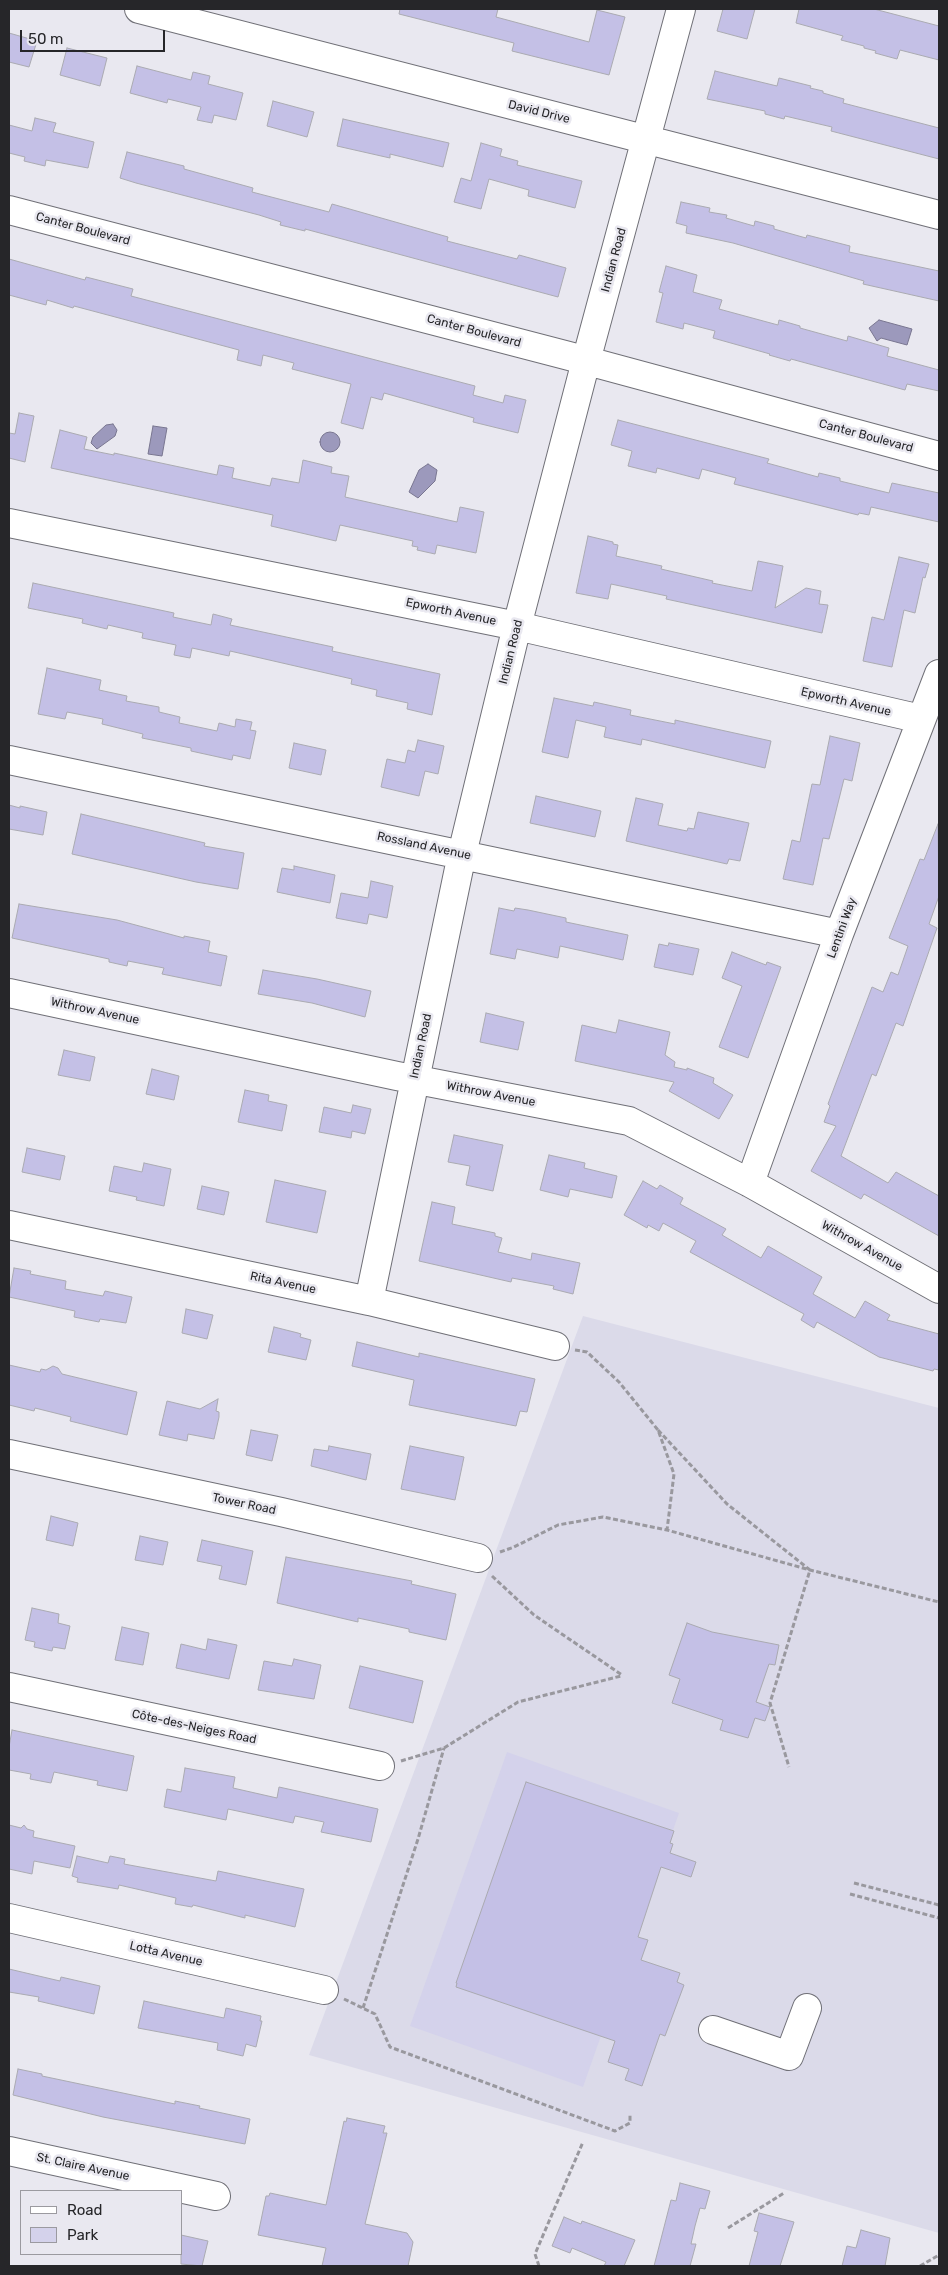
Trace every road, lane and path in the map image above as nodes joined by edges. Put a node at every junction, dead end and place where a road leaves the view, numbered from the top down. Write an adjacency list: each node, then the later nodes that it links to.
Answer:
1 (139, 9): 3 (street, David Drive)
2 (681, 9): 3 (street, Indian Road)
3 (647, 139): 5 (street, David Drive); 6 (street, Indian Road)
4 (9, 210): 6 (street, Canter Boulevard)
5 (939, 215)
6 (586, 361): 7 (street, Canter Boulevard); 9 (street, Indian Road)
7 (939, 456)
8 (9, 522): 9 (street, Epworth Avenue)
9 (518, 626): 11 (street, Epworth Avenue); 13 (street, Indian Road)
10 (939, 674): 11 (street, Lentini Way)
11 (921, 719): 14 (street, Lentini Way)
12 (9, 760): 13 (street, Rossland Avenue)
13 (462, 854): 14 (street, Rossland Avenue); 16 (street, Indian Road)
14 (839, 934): 17 (street, Lentini Way)
15 (9, 993): 16 (street, Withrow Avenue)
16 (414, 1079): 17 (street, Withrow Avenue); 20 (street, Indian Road)
17 (750, 1183): 19 (street, Withrow Avenue)
18 (9, 1225): 20 (street, Rita Avenue)
19 (939, 1289)
20 (369, 1301): 21 (street, Rita Avenue)
21 (555, 1346): 22 (path)
22 (658, 1430): 24 (path); 26 (path)
23 (9, 1454): 25 (street, Tower Road)
24 (667, 1530): 25 (path); 26 (path)
25 (478, 1558): 29 (path)
26 (810, 1570): 27 (path); 31 (path)
27 (939, 1602)
28 (9, 1687): 30 (street, Côte-des-Neiges Road)
29 (444, 1748): 30 (path); 38 (path)
30 (380, 1766)
31 (789, 1767)
32 (854, 1883): 34 (path)
33 (850, 1894): 36 (path)
34 (939, 1905)
35 (9, 1918): 37 (street, Lotta Avenue)
36 (939, 1918)
37 (324, 1990): 38 (path)
38 (363, 2008): 41 (path)
39 (807, 2008): 40 (street)
40 (713, 2030)
41 (630, 2115)
42 (583, 2142): 48 (path)
43 (9, 2151): 45 (street, St. Claire Avenue)
44 (784, 2193): 46 (path)
45 (216, 2196)
46 (728, 2228)
47 (939, 2255): 49 (path)
48 (538, 2266)
49 (920, 2266)

